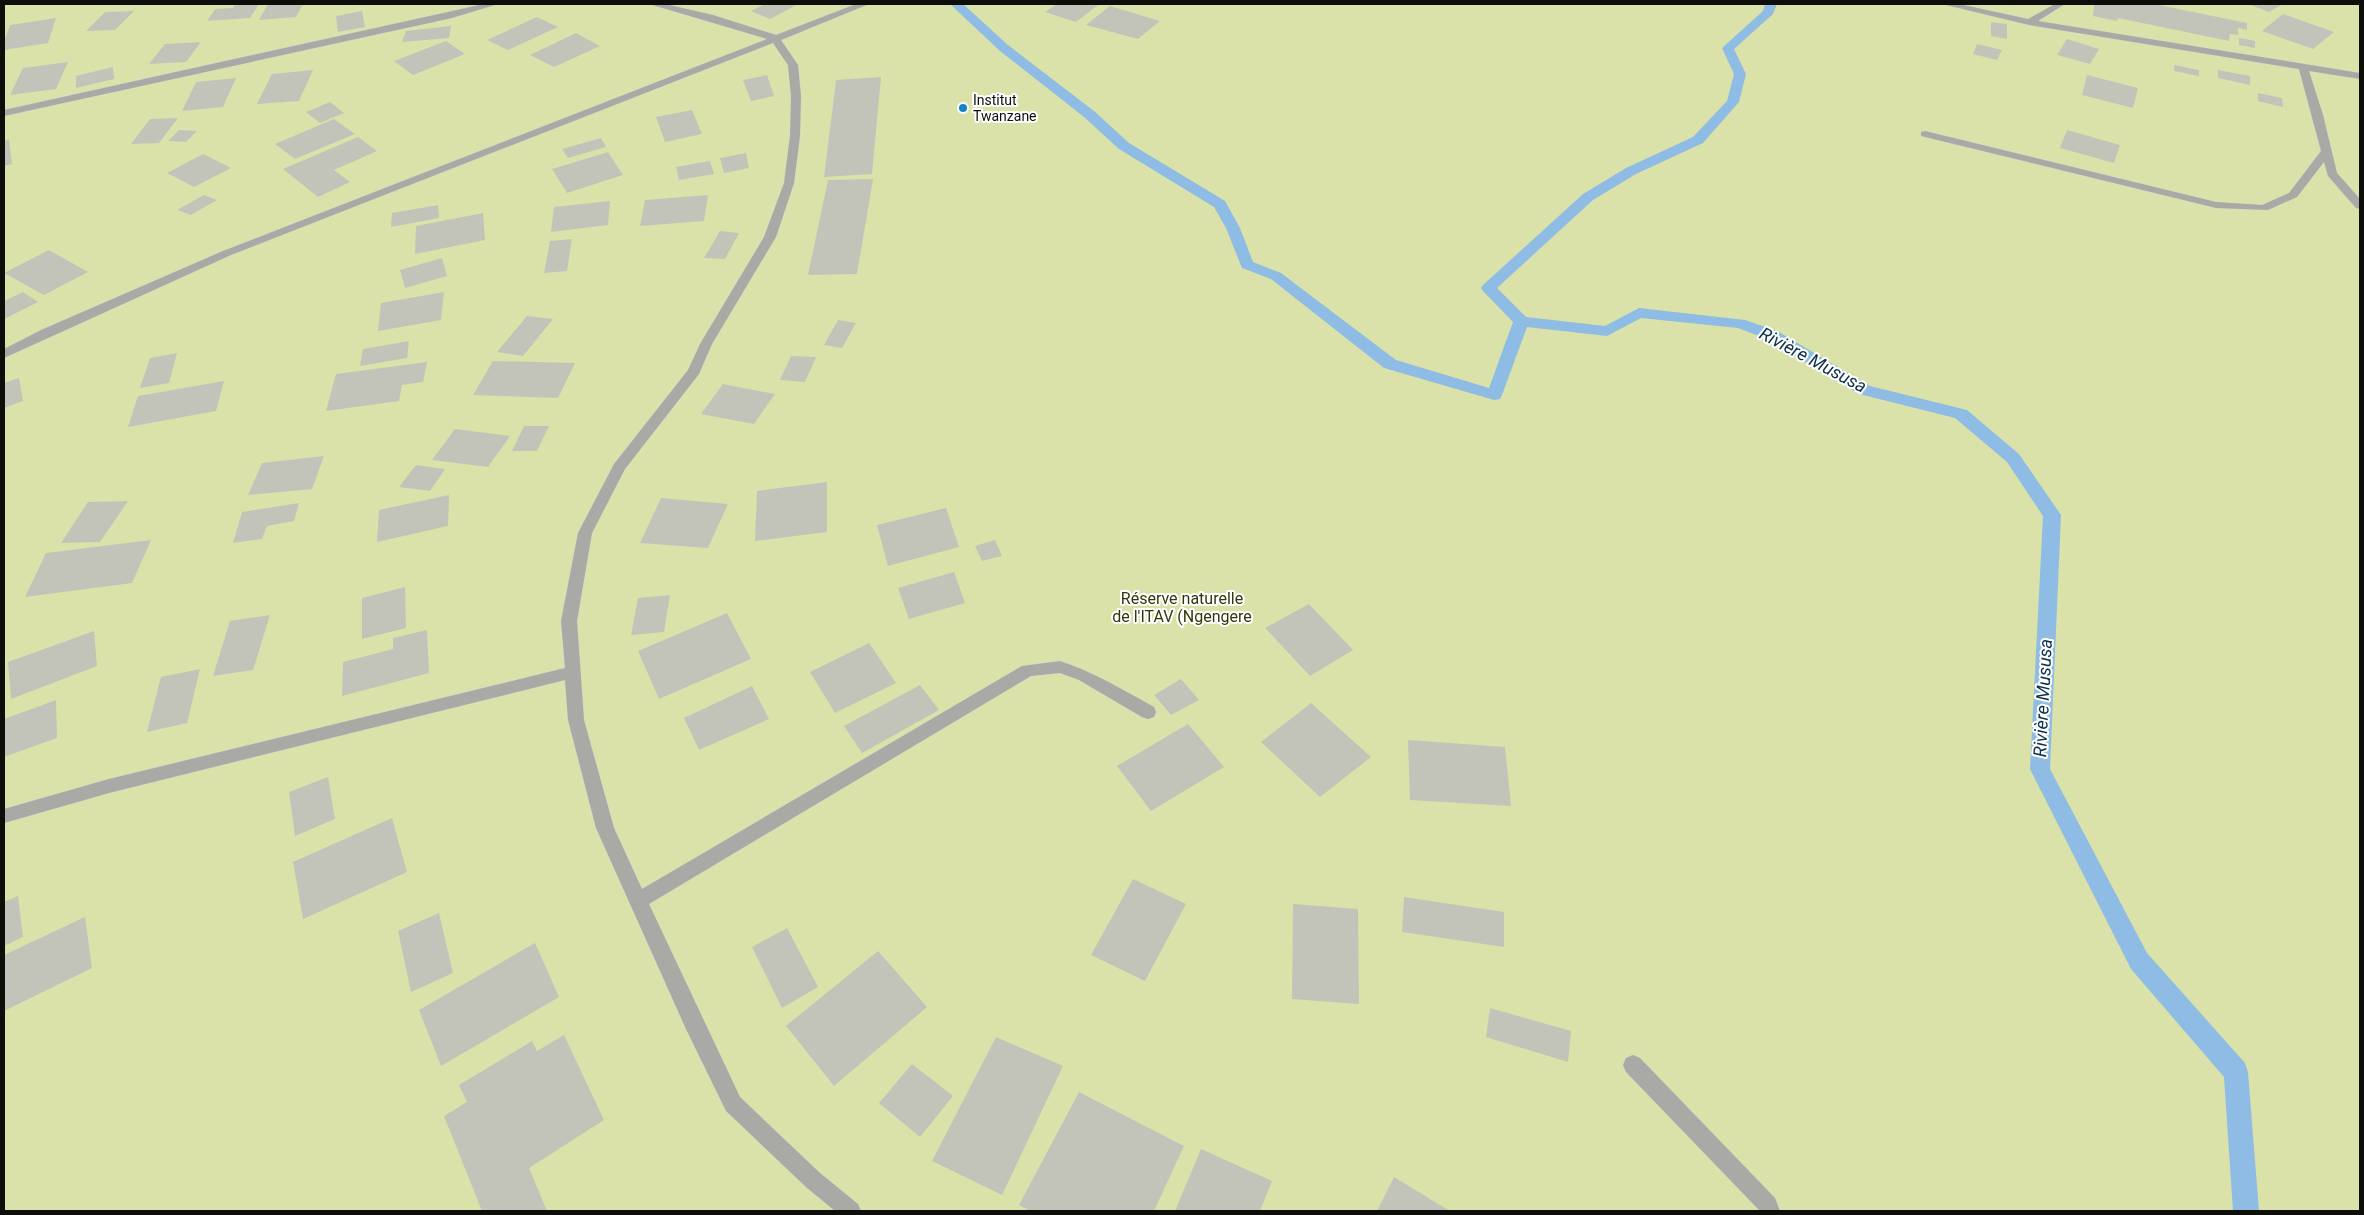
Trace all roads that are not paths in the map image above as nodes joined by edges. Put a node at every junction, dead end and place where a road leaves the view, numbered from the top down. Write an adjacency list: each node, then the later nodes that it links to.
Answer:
1 (493, 4): 10 (street)
2 (654, 4): 7 (street)
3 (864, 4): 7 (street)
4 (1947, 4): 6 (street)
5 (2062, 4): 6 (street)
6 (2029, 22): 8 (street)
7 (775, 38): 14 (street); 15 (street)
8 (2303, 67): 9 (street); 12 (street)
9 (2360, 76)
10 (4, 113)
11 (1925, 134): 12 (street)
12 (2326, 152): 13 (street)
13 (2360, 206)
14 (4, 354)
15 (573, 672): 17 (street); 18 (street)
16 (1148, 712): 18 (street)
17 (4, 816)
18 (638, 902): 20 (street)
19 (1633, 1065): 21 (street)
20 (851, 1211)
21 (1770, 1211)

